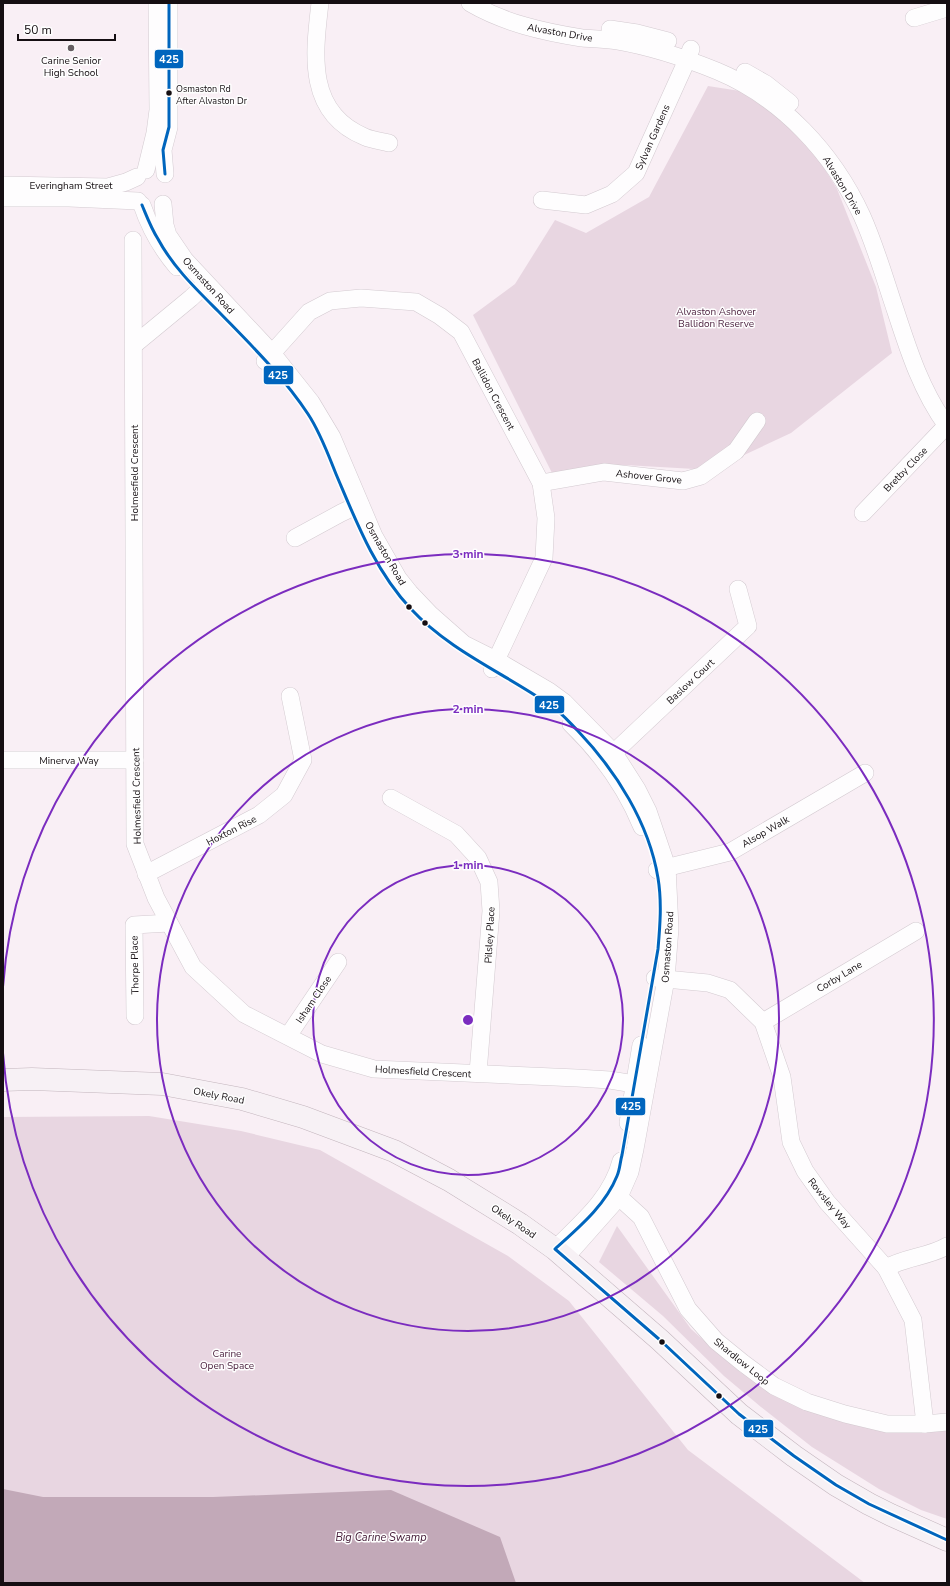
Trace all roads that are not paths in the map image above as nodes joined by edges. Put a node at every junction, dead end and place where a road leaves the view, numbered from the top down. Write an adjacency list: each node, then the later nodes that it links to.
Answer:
1 (157, 3): 10 (street)
2 (169, 3): 12 (street, Osmaston Road)
3 (320, 3): 9 (street)
4 (470, 3): 8 (street, Alvaston Drive)
5 (493, 3): 8 (street, Alvaston Drive)
6 (947, 8): 7 (street)
7 (914, 18)
8 (689, 54): 14 (street, Sylvan Gardens); 20 (street, Alvaston Drive); 22 (street, Alvaston Drive)
9 (389, 143)
10 (141, 174): 11 (street, Everingham Street); 12 (street); 15 (street)
11 (3, 185)
12 (168, 189): 15 (street); 17 (street, Osmaston Road)
13 (3, 198): 15 (street, Everingham Street)
14 (542, 200)
15 (140, 203): 17 (street, Osmaston Road)
16 (133, 240): 18 (street, Holmesfield Crescent)
17 (202, 287): 18 (street); 19 (street, Osmaston Road)
18 (134, 345): 32 (street, Holmesfield Crescent)
19 (268, 357): 23 (street, Ballidon Crescent); 24 (street, Osmaston Road)
20 (947, 406)
21 (757, 421): 23 (street, Ashover Grove)
22 (947, 425): 25 (street, Bretby Close)
23 (541, 483): 28 (street, Ballidon Crescent)
24 (356, 506): 26 (street); 28 (street, Osmaston Road)
25 (863, 513)
26 (295, 538)
27 (738, 589): 30 (street, Baslow Court)
28 (494, 665): 30 (street, Osmaston Road)
29 (290, 696): 36 (street, Hoxton Rise)
30 (610, 757): 35 (street, Osmaston Road)
31 (3, 760): 32 (street, Minerva Way)
32 (135, 760): 36 (street, Holmesfield Crescent)
33 (866, 773): 35 (street, Alsop Walk)
34 (391, 798): 44 (street, Pilsley Place)
35 (661, 869): 40 (street, Osmaston Road)
36 (146, 874): 37 (street, Holmesfield Crescent)
37 (170, 923): 41 (street, Thorpe Place); 43 (street, Holmesfield Crescent)
38 (916, 931): 42 (street, Corby Lane)
39 (338, 962): 43 (street, Isham Close)
40 (660, 979): 42 (street, Rowsley Way); 46 (street, Osmaston Road)
41 (135, 1016)
42 (763, 1022): 50 (street, Rowsley Way)
43 (288, 1036): 44 (street, Holmesfield Crescent)
44 (478, 1073): 46 (street, Holmesfield Crescent)
45 (3, 1080): 49 (main road, Okely Road)
46 (640, 1085): 47 (street, Osmaston Road)
47 (614, 1194): 49 (street, Osmaston Road); 52 (street, Shardlow Loop)
48 (947, 1246): 50 (street)
49 (560, 1253): 53 (main road, Okely Road)
50 (886, 1268): 52 (street, Rowsley Way)
51 (947, 1422): 52 (street, Shardlow Loop)
52 (925, 1424)
53 (947, 1540)

